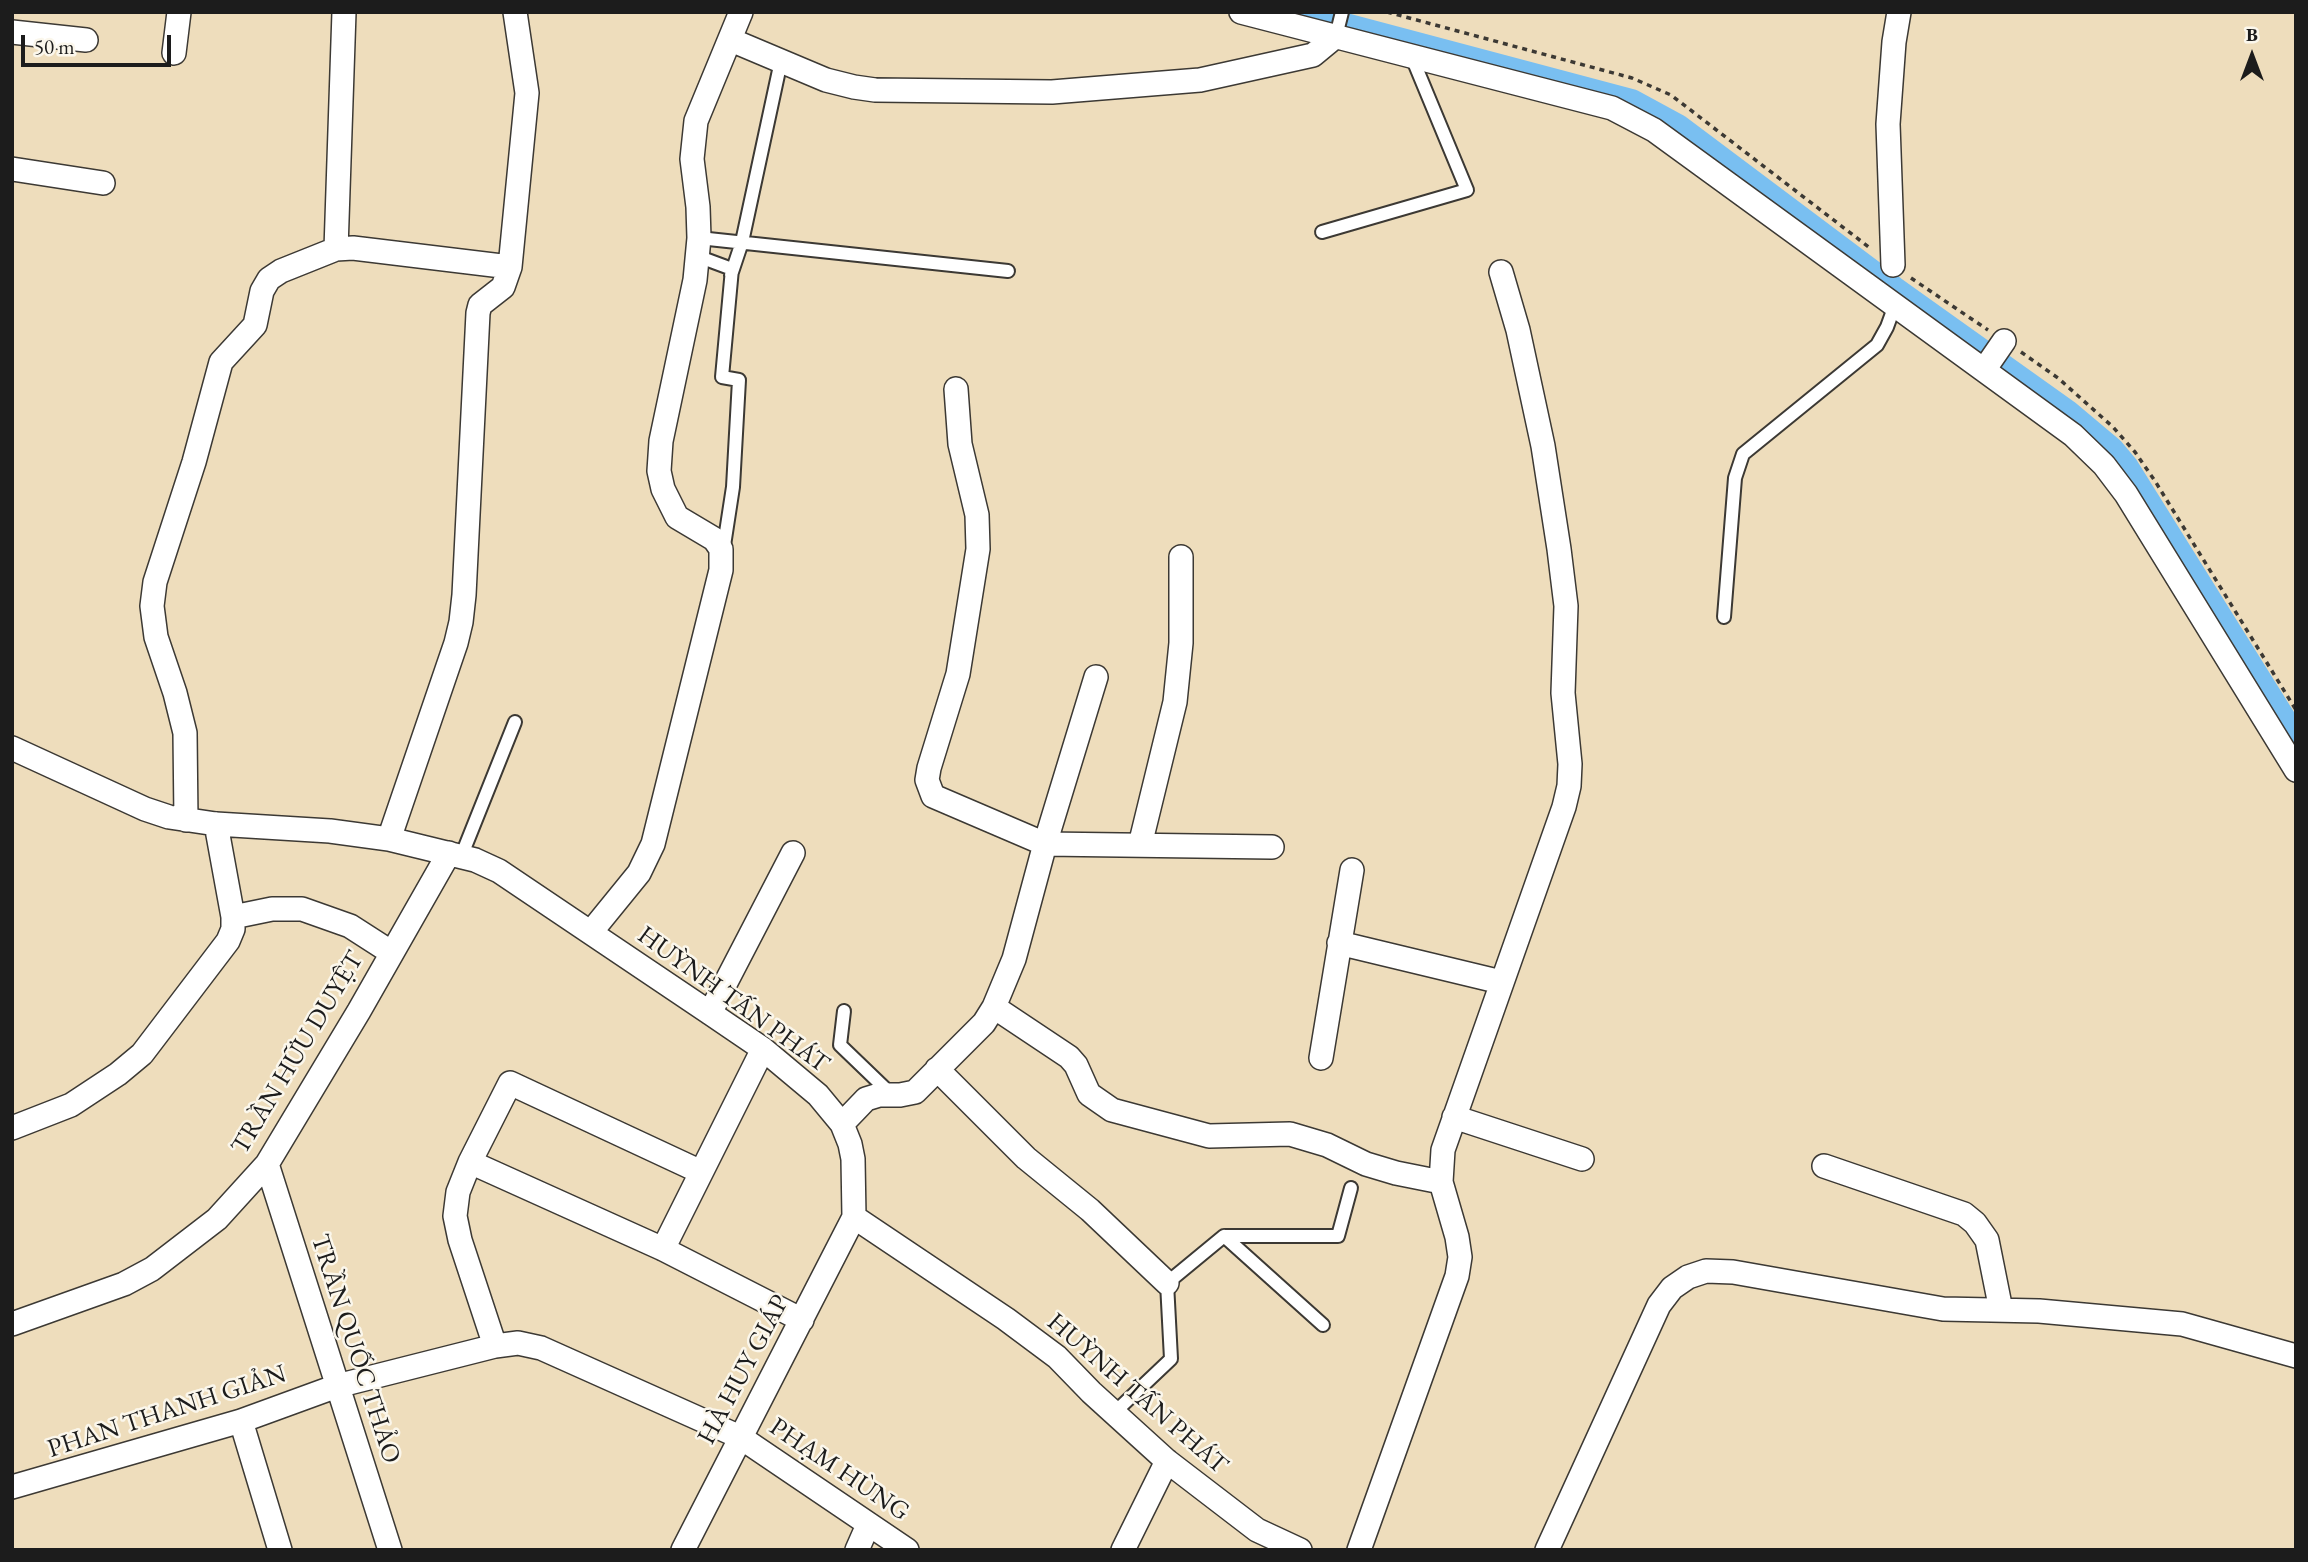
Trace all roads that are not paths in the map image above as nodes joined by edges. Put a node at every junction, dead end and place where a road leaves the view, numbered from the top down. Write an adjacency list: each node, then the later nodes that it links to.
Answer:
1 (179, 12): 12 (street)
2 (344, 12): 20 (street)
3 (515, 12): 22 (street)
4 (741, 12): 11 (street)
5 (1241, 12): 9 (street)
6 (1342, 12): 9 (lane)
7 (1899, 12): 21 (street)
8 (12, 32): 10 (street)
9 (1336, 36): 13 (street); 14 (street)
10 (86, 40)
11 (731, 40): 14 (street); 19 (street)
12 (174, 53)
13 (1412, 55): 17 (lane); 26 (street)
14 (781, 61): 18 (lane)
15 (12, 169): 16 (street)
16 (103, 183)
17 (1322, 232)
18 (741, 242): 19 (lane); 23 (lane); 25 (lane)
19 (698, 247): 25 (lane); 31 (street)
20 (336, 249): 22 (street); 37 (street)
21 (1893, 265)
22 (510, 267): 39 (street)
23 (1008, 271)
24 (1501, 272): 50 (street)
25 (731, 276): 31 (lane)
26 (1895, 305): 28 (street); 32 (lane)
27 (2004, 341): 28 (street)
28 (1984, 370): 36 (street)
29 (956, 389): 40 (street)
30 (1181, 557): 41 (street)
31 (722, 559): 47 (street)
32 (1724, 617)
33 (1096, 677): 40 (street)
34 (515, 722): 44 (lane)
35 (12, 748): 37 (street, HUỲNH TẤN PHÁT)
36 (2296, 770)
37 (186, 820): 38 (street, HUỲNH TẤN PHÁT)
38 (216, 824): 39 (street, HUỲNH TẤN PHÁT); 46 (street)
39 (388, 839): 44 (street, HUỲNH TẤN PHÁT)
40 (1045, 844): 41 (street); 51 (street)
41 (1140, 845): 42 (street)
42 (1272, 847)
43 (793, 853): 53 (street)
44 (455, 855): 47 (street, HUỲNH TẤN PHÁT); 49 (street, TRẦN HỮU DUYỆT)
45 (1352, 870): 48 (street)
46 (233, 918): 49 (street); 60 (street)
47 (591, 932): 53 (street, HUỲNH TẤN PHÁT)
48 (1339, 943): 50 (street); 55 (street)
49 (393, 953): 63 (street, TRẦN HỮU DUYỆT)
50 (1501, 982): 58 (street)
51 (994, 1007): 56 (street); 66 (street)
52 (844, 1011): 57 (lane)
53 (710, 1013): 54 (street, HUỲNH TẤN PHÁT)
54 (763, 1049): 59 (street, HUỲNH TẤN PHÁT); 65 (street)
55 (1321, 1058)
56 (937, 1069): 57 (street); 71 (street)
57 (892, 1095): 59 (street)
58 (1454, 1117): 61 (street); 66 (street)
59 (842, 1124): 68 (street, HUỲNH TẤN PHÁT)
60 (12, 1128)
61 (1581, 1159)
62 (470, 1162): 65 (street); 70 (street); 76 (street)
63 (267, 1164): 74 (street, TRẦN HỮU DUYỆT); 78 (street, TRẦN QUỐC THẢO)
64 (1824, 1166): 72 (street)
65 (701, 1172): 70 (street)
66 (1441, 1182): 92 (street)
67 (1351, 1188): 69 (lane)
68 (854, 1217): 73 (street, HÀ HUY GIÁP); 79 (street, HUỲNH TẤN PHÁT)
69 (1224, 1236): 71 (lane); 75 (lane)
70 (663, 1249): 73 (street)
71 (1167, 1283): 79 (lane)
72 (2001, 1310): 77 (street); 93 (street)
73 (802, 1320): 81 (street, HÀ HUY GIÁP)
74 (12, 1324)
75 (1323, 1325)
76 (495, 1346): 78 (street, PHAN THANH GIẢN); 81 (street, PHẠM HÙNG)
77 (2296, 1356)
78 (337, 1386): 80 (street, PHAN THANH GIẢN); 87 (street, TRẦN QUỐC THẢO)
79 (1114, 1413): 82 (street, HUỲNH TẤN PHÁT)
80 (241, 1421): 83 (street, PHAN THANH GIẢN); 86 (street)
81 (740, 1437): 84 (street, PHẠM HÙNG); 88 (street, HÀ HUY GIÁP)
82 (1167, 1461): 85 (street, HUỲNH TẤN PHÁT); 91 (street)
83 (12, 1488)
84 (868, 1525): 89 (street); 90 (street, PHẠM HÙNG)
85 (1290, 1548)
86 (280, 1550)
87 (390, 1550)
88 (683, 1550)
89 (857, 1550)
90 (907, 1550)
91 (1123, 1550)
92 (1359, 1550)
93 (1548, 1550)

